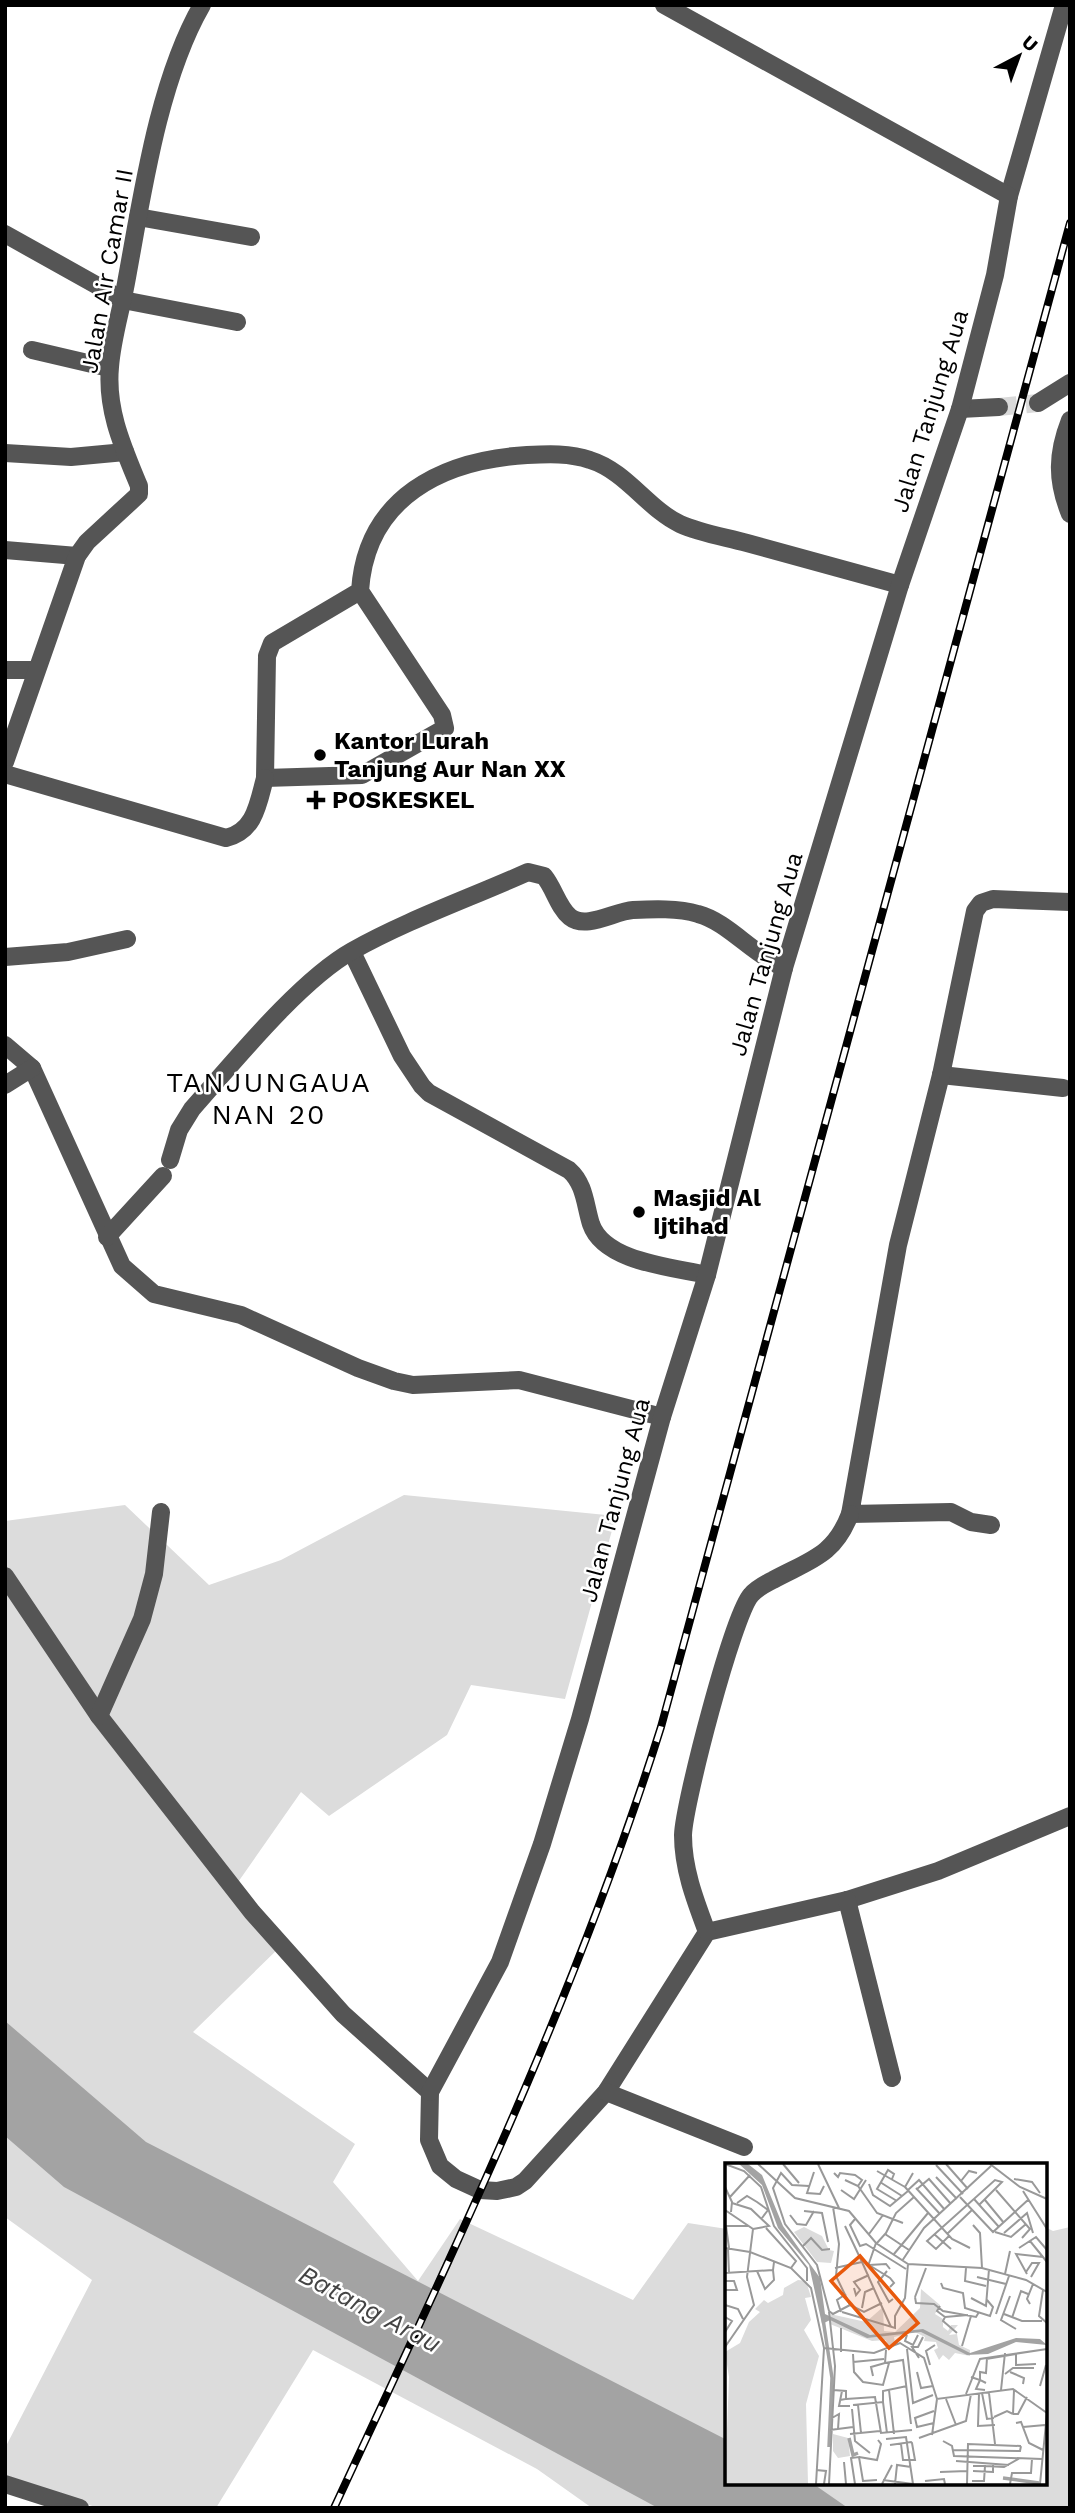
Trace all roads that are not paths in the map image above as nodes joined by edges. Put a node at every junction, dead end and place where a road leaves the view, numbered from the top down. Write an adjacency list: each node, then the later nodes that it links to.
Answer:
1 (202, 5): 5 (street, Jalan Air Camar II)
2 (664, 5): 4 (street)
3 (1064, 5): 4 (street, Jalan Tanjung Aua)
4 (1009, 196): 15 (street, Jalan Tanjung Aua)
5 (138, 217): 7 (street); 8 (street, Jalan Air Camar II)
6 (5, 234): 8 (street)
7 (251, 237)
8 (123, 300): 9 (street); 11 (street, Jalan Air Camar II)
9 (237, 322)
10 (32, 350): 11 (street)
11 (110, 368): 17 (street, Jalan Air Camar II)
12 (1070, 383): 13 (street)
13 (1038, 403)
14 (999, 407): 15 (street)
15 (960, 409): 22 (street, Jalan Tanjung Aua)
16 (1070, 420): 19 (street)
17 (125, 452): 18 (street); 21 (street, Jalan Air Camar II)
18 (5, 453)
19 (1070, 514)
20 (5, 550): 21 (street)
21 (77, 556): 25 (street, Jalan Air Camar II)
22 (900, 585): 23 (street); 33 (street, Jalan Tanjung Aua)
23 (360, 591): 28 (street); 28 (street)
24 (5, 670): 25 (street)
25 (36, 670): 26 (street, Jalan Air Camar II)
26 (5, 762)
27 (5, 774): 28 (street)
28 (265, 778)
29 (1070, 902): 36 (street)
30 (127, 939): 32 (street)
31 (352, 952): 33 (street); 39 (street); 40 (street)
32 (5, 957)
33 (784, 968): 40 (street, Jalan Tanjung Aua)
34 (5, 1045): 35 (street)
35 (32, 1069): 37 (street); 39 (street)
36 (941, 1076): 38 (street); 43 (street)
37 (5, 1085)
38 (1063, 1088)
39 (107, 1237): 41 (street)
40 (707, 1275): 41 (street, Jalan Tanjung Aua)
41 (662, 1417): 51 (street, Jalan Tanjung Aua)
42 (161, 1512): 46 (street)
43 (850, 1514): 44 (street); 49 (street)
44 (991, 1525)
45 (5, 1576): 46 (street)
46 (99, 1716): 51 (street)
47 (1070, 1816): 48 (street)
48 (847, 1900): 49 (street); 50 (street)
49 (708, 1932): 52 (street)
50 (892, 2078)
51 (430, 2092): 52 (street)
52 (606, 2092): 53 (street)
53 (744, 2147)
54 (5, 2484): 55 (street)
55 (80, 2508)

